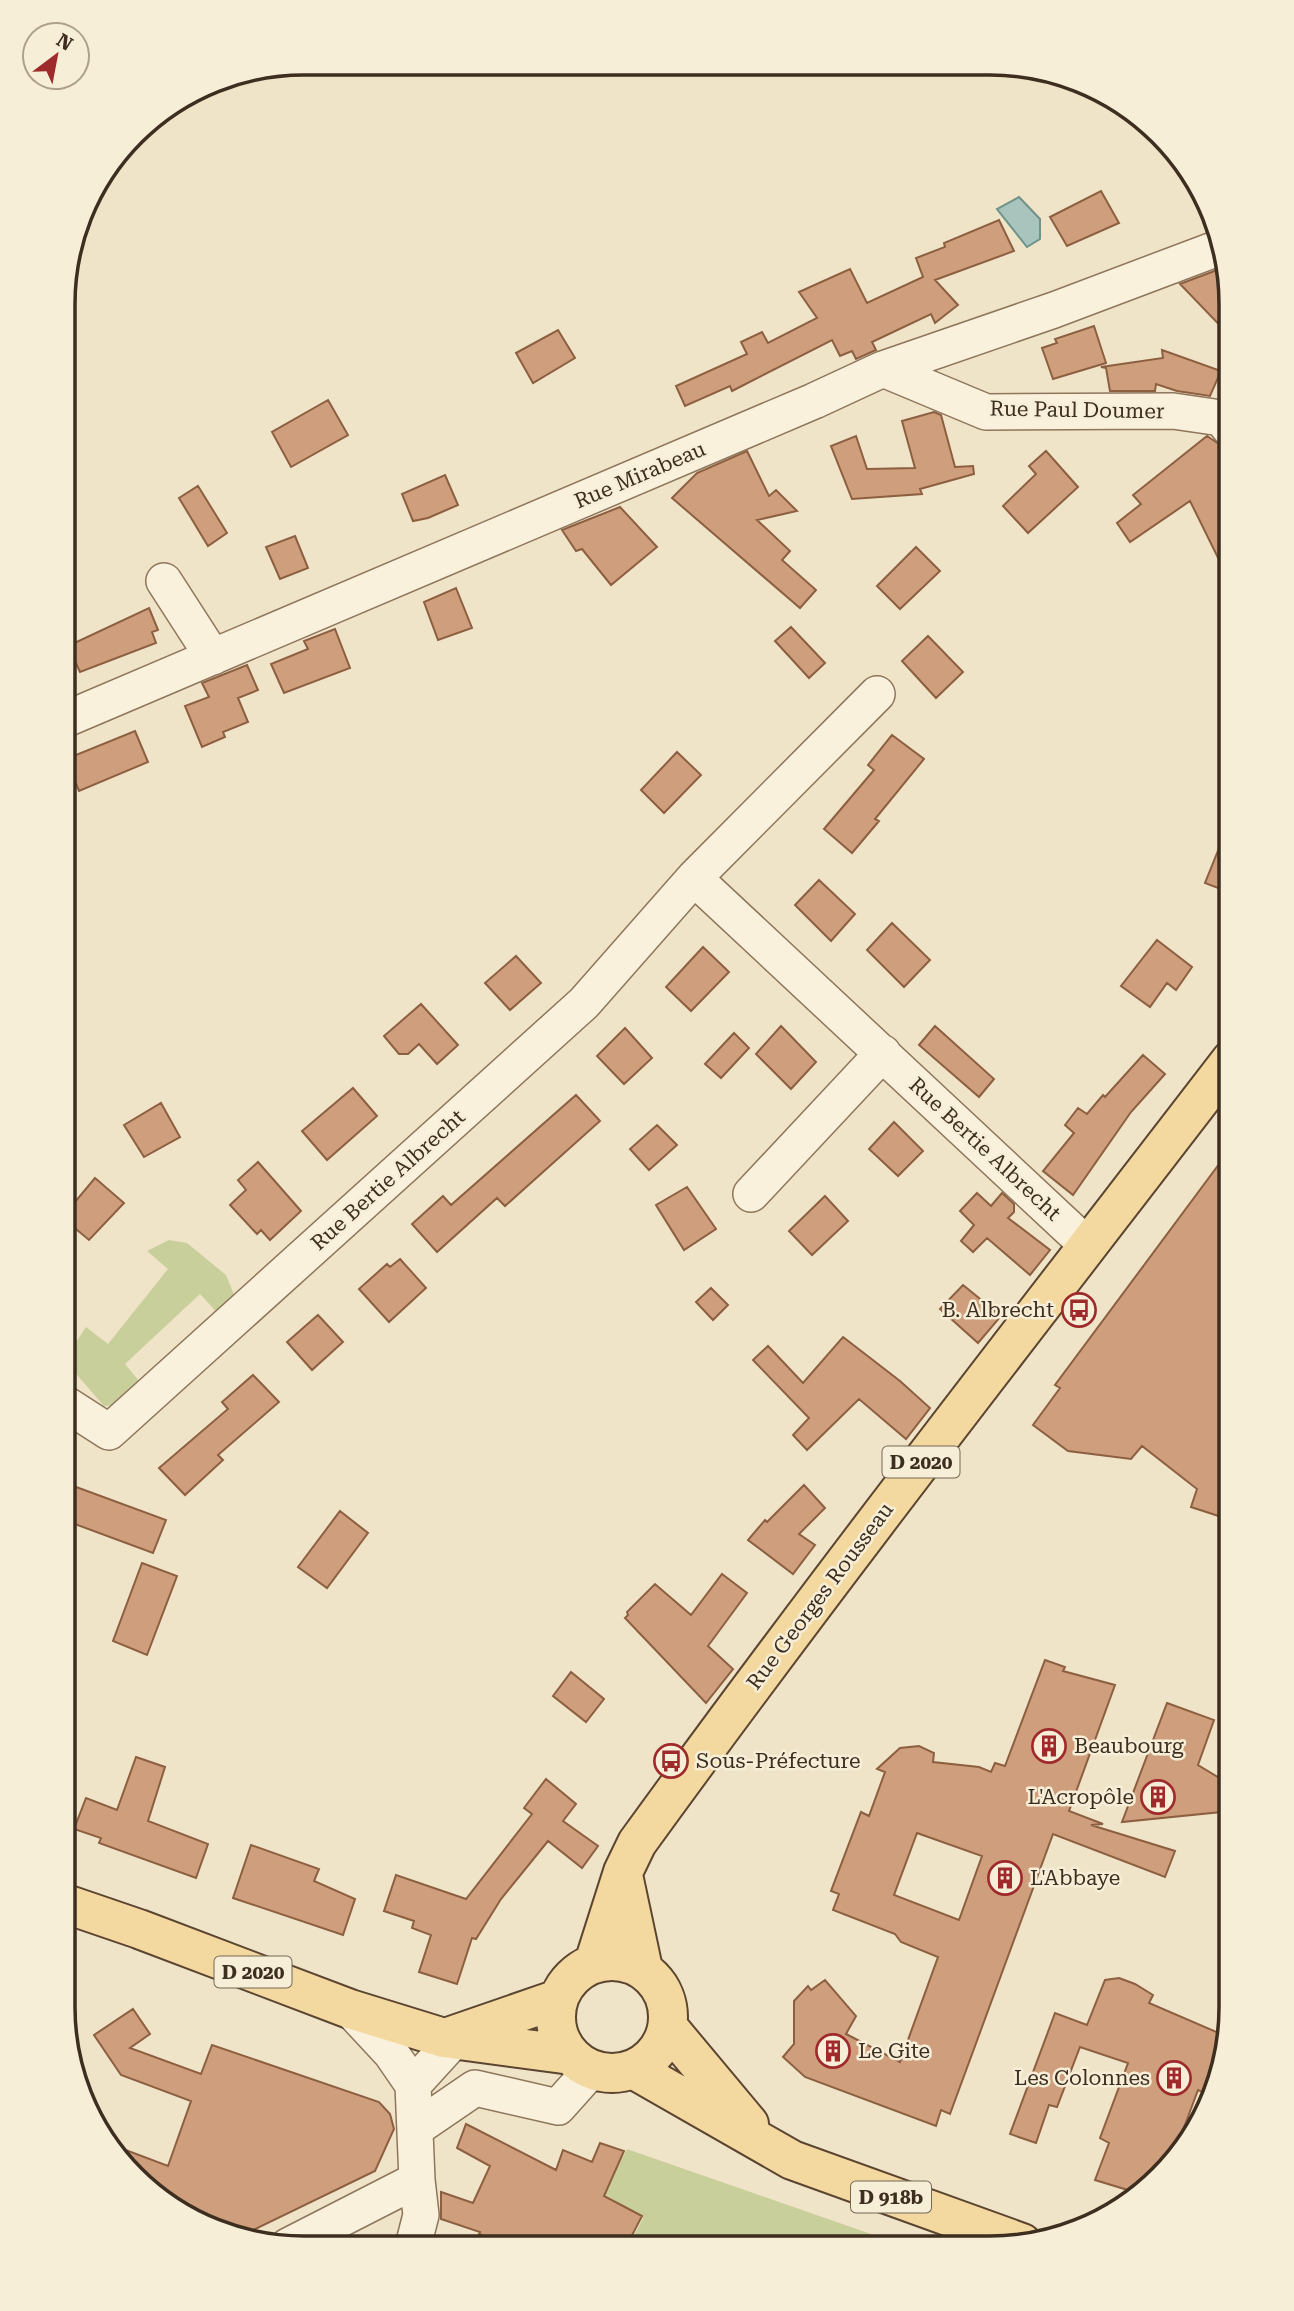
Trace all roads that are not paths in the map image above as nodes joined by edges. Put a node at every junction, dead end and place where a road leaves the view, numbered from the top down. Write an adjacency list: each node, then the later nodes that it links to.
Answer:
1 (1212, 251): 2 (street, Rue Mirabeau)
2 (883, 369): 3 (street, Rue Paul Doumer); 5 (street, Rue Mirabeau)
3 (1219, 418)
4 (164, 581): 5 (street)
5 (213, 657): 7 (street, Rue Mirabeau)
6 (877, 694): 8 (street, Rue Bertie Albrecht)
7 (75, 716)
8 (694, 878): 9 (street, Rue Bertie Albrecht); 13 (street, Rue Bertie Albrecht)
9 (883, 1053): 11 (street); 12 (street, Rue Bertie Albrecht)
10 (1219, 1076): 12 (main road, Rue Georges Rousseau / D 2020)
11 (751, 1194)
12 (1087, 1245): 14 (main road, Rue Georges Rousseau / D 2020)
13 (75, 1410)
14 (623, 1872): 16 (main road, Rue Georges Rousseau / D 2020); 17 (main road)
15 (75, 1907): 19 (main road, D 2020)
16 (594, 1963): 17 (main road); 18 (main road)
17 (643, 1969): 20 (main road)
18 (558, 1999): 21 (main road); 22 (main road)
19 (350, 2009): 21 (main road, D 2020); 24 (street)
20 (667, 2027): 23 (main road); 26 (main road, D 918b)
21 (449, 2039): 22 (main road, D 2020); 24 (street)
22 (581, 2062): 23 (main road); 25 (street)
23 (633, 2069): 26 (main road, D 918b)
24 (414, 2085): 25 (street)
25 (415, 2129): 27 (street)
26 (764, 2142): 28 (main road, D 918b)
27 (417, 2180): 29 (street); 30 (street)
28 (1001, 2235)
29 (308, 2236)
30 (416, 2236)

